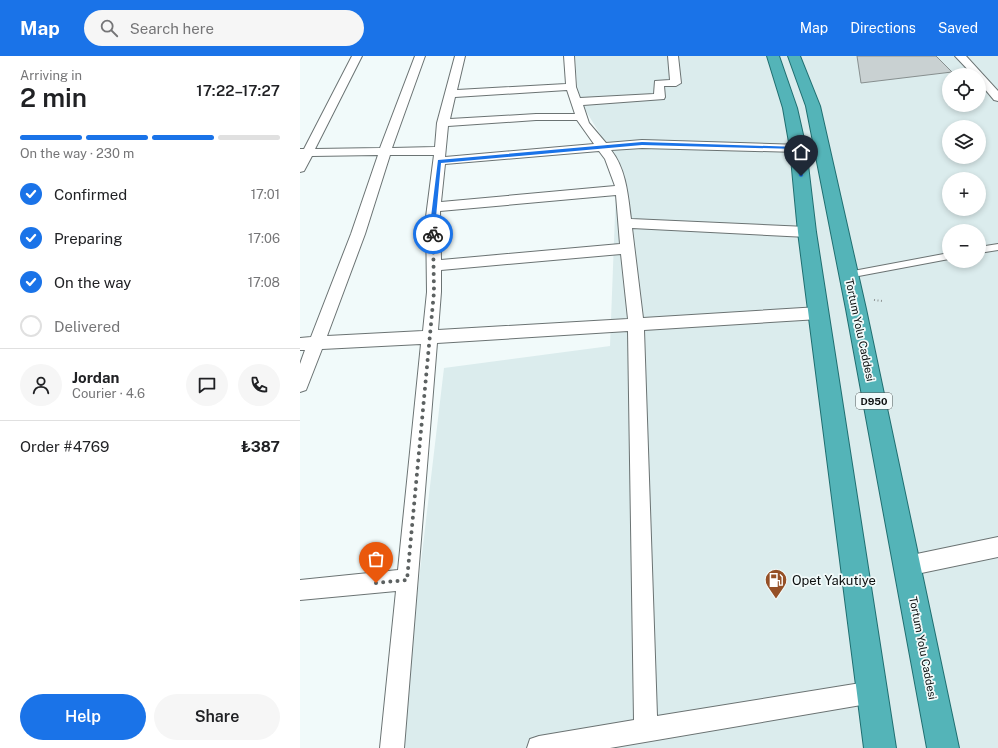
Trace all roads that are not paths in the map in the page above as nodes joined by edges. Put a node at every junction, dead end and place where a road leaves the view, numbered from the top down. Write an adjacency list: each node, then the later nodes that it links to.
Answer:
1 (357, 56): 20 (street)
2 (420, 56): 19 (street)
3 (460, 56): 12 (street)
4 (569, 56): 11 (street)
5 (673, 56): 14 (street)
6 (773, 56): 18 (highway)
7 (794, 56): 32 (highway, Tortum Yolu Caddesi / D950)
8 (960, 56): 9 (street)
9 (972, 68)
10 (986, 83): 13 (street)
11 (571, 87): 12 (street); 14 (street)
12 (451, 94): 16 (street)
13 (998, 98)
14 (576, 102): 15 (street)
15 (582, 117): 16 (street); 17 (street)
16 (443, 123): 21 (street)
17 (603, 147): 18 (street); 21 (street); 23 (street)
18 (798, 148): 26 (highway)
19 (385, 152): 20 (street); 21 (street); 36 (street)
20 (304, 153): 22 (street)
21 (440, 156): 24 (street)
22 (300, 168)
23 (621, 190): 24 (street); 25 (street)
24 (434, 207): 31 (street)
25 (625, 223): 26 (street); 28 (street)
26 (807, 232): 33 (highway)
27 (998, 247): 29 (lane)
28 (628, 248): 31 (street); 34 (street)
29 (986, 249)
30 (942, 257): 32 (lane)
31 (434, 266): 35 (street)
32 (848, 275): 40 (highway, Tortum Yolu Caddesi / D950)
33 (819, 313): 34 (street); 43 (highway)
34 (636, 324): 35 (street); 44 (street)
35 (430, 337): 36 (street); 41 (street)
36 (317, 343): 37 (street); 38 (street)
37 (300, 344)
38 (300, 385)
39 (998, 547): 40 (street)
40 (907, 566): 48 (highway, Tortum Yolu Caddesi / D950)
41 (407, 580): 42 (street); 45 (street)
42 (300, 590)
43 (873, 692): 44 (street); 47 (highway)
44 (646, 729): 46 (street)
45 (392, 748)
46 (539, 748)
47 (880, 748)
48 (943, 748)

